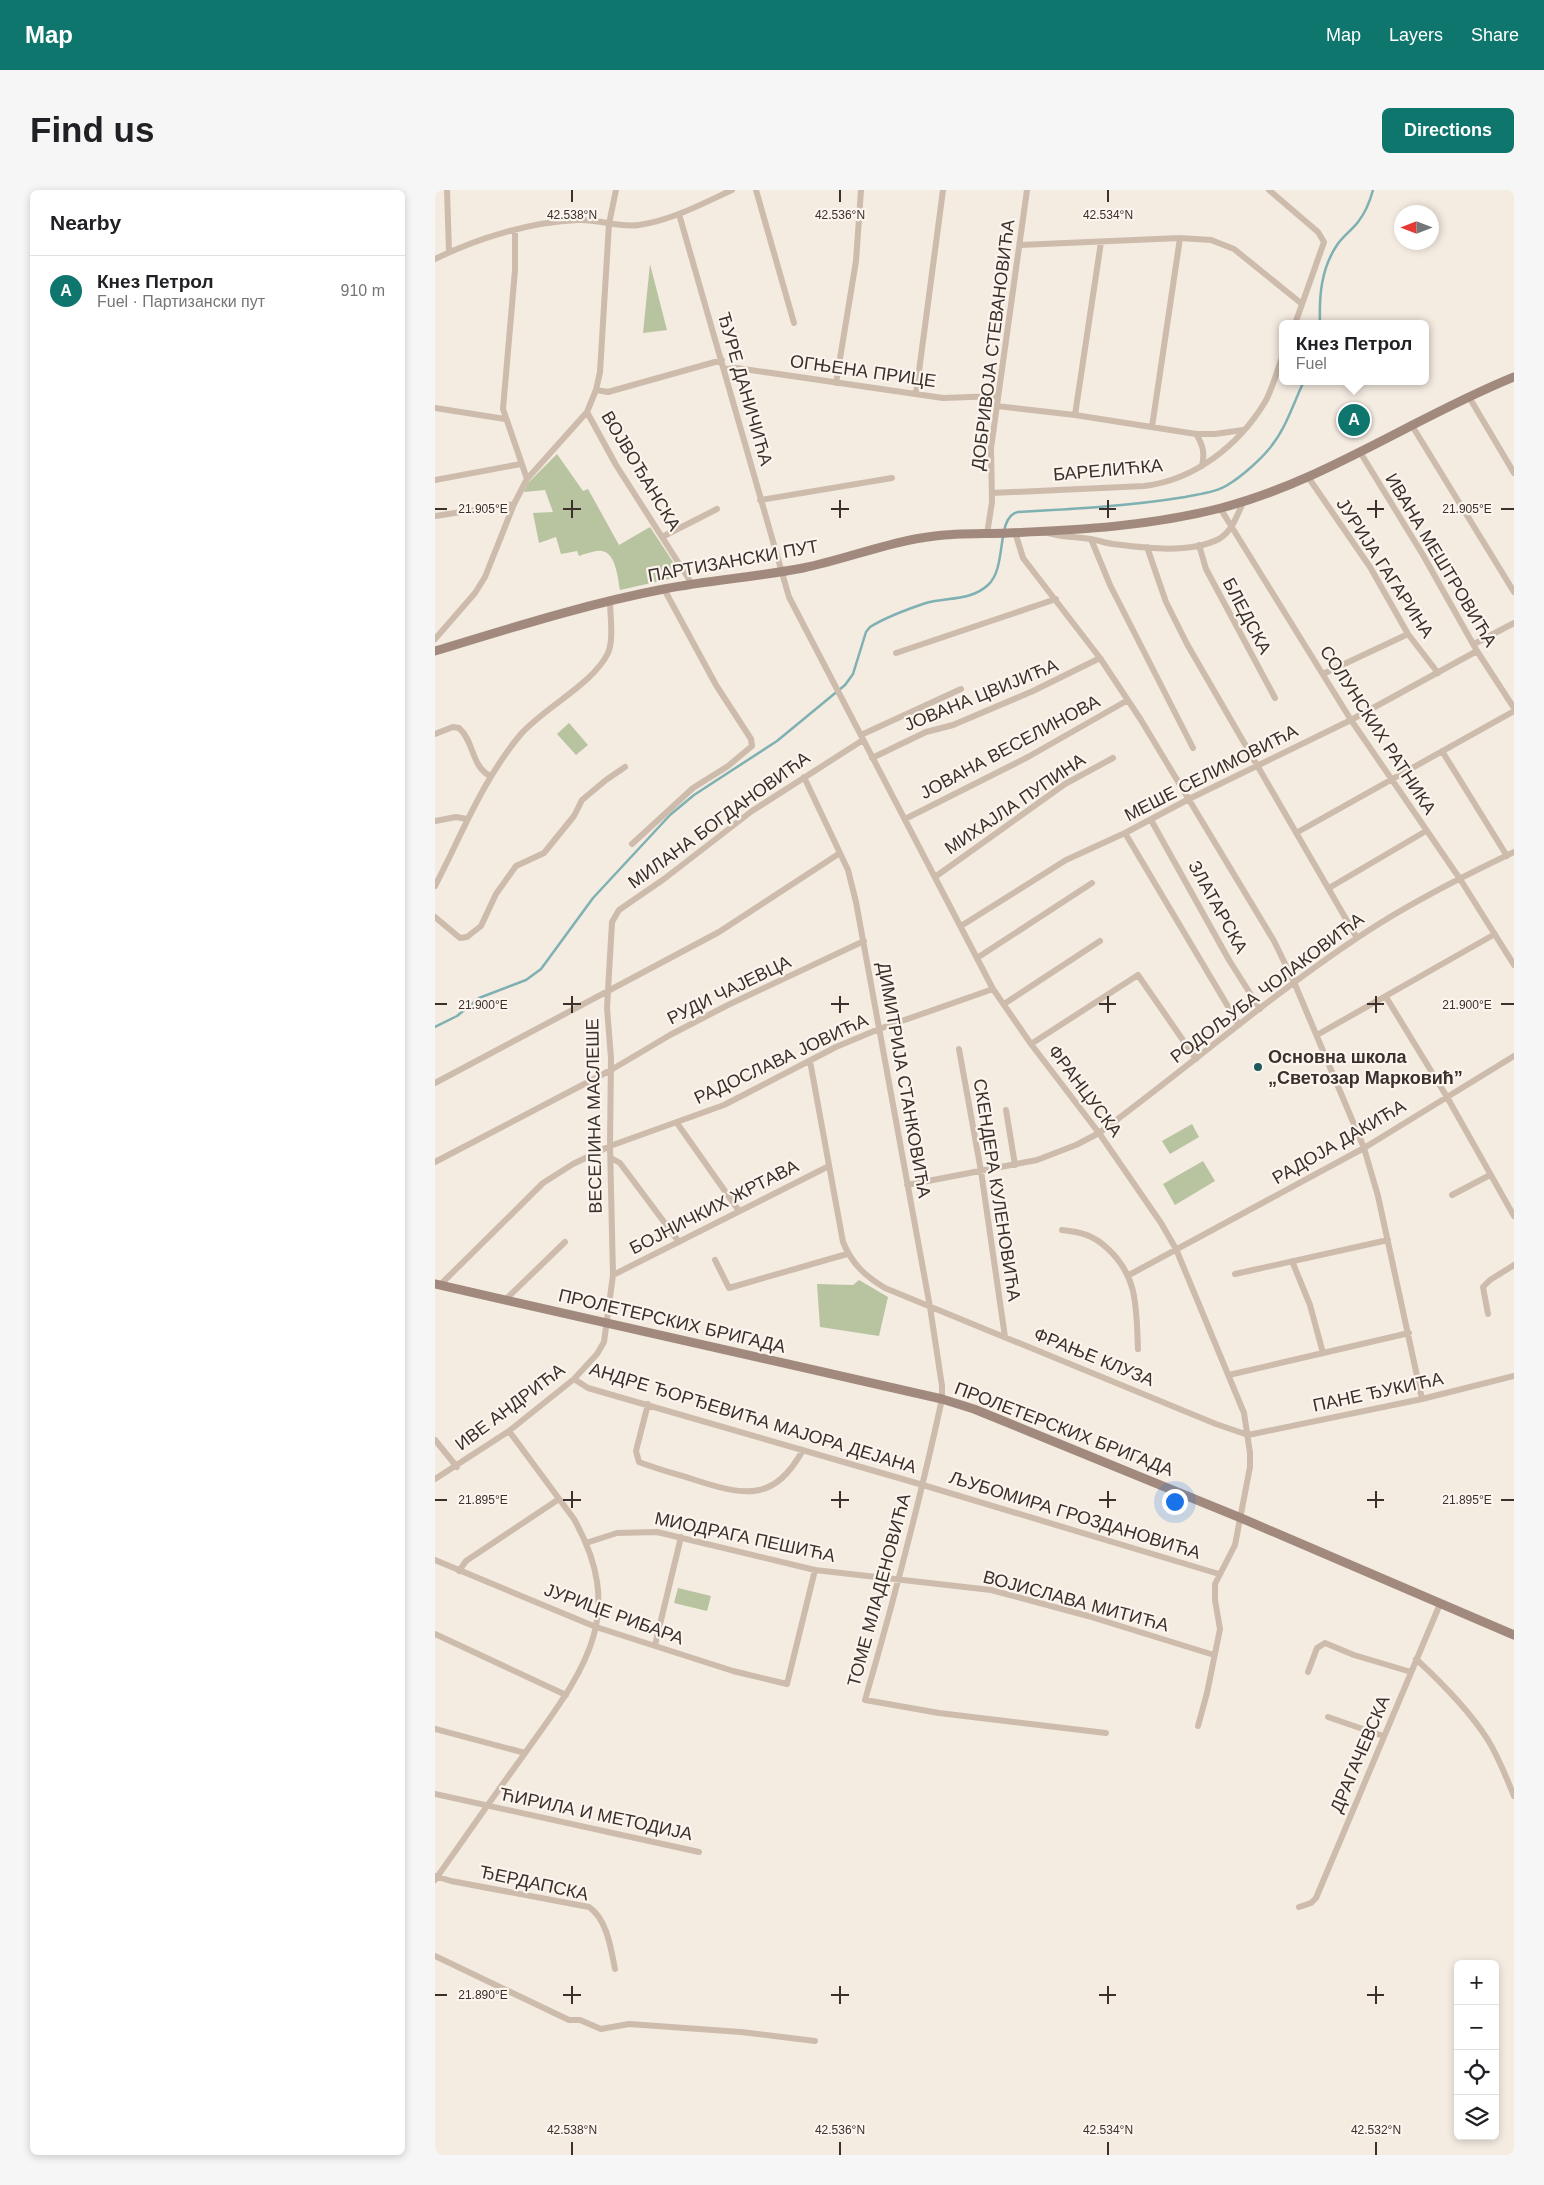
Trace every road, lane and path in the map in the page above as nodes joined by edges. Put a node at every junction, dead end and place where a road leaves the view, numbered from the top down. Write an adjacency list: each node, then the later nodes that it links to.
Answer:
1 (447, 190): 15 (street)
2 (616, 190): 10 (street, ВОЈВОЂАНСКА)
3 (732, 190): 9 (street)
4 (756, 190): 19 (street)
5 (861, 190): 24 (street)
6 (943, 190): 26 (street)
7 (1027, 190): 14 (street, ДОБРИВОЈА СТЕВАНОВИЋА)
8 (1269, 190): 17 (street)
9 (679, 214): 10 (street); 20 (street, ЂУРЕ ДАНИЧИЋА)
10 (609, 224): 11 (street); 25 (street, ВОЈВОЂАНСКА)
11 (515, 231): 15 (street); 33 (street)
12 (1180, 238): 13 (street); 17 (street); 35 (street)
13 (1101, 242): 14 (street); 32 (street)
14 (1020, 245): 27 (street, ДОБРИВОЈА СТЕВАНОВИЋА)
15 (449, 252): 16 (street)
16 (435, 259)
17 (1302, 304): 18 (street)
18 (1296, 320)
19 (794, 323)
20 (722, 360): 22 (street, ЂУРЕ ДАНИЧИЋА); 25 (street)
21 (1279, 366): 36 (street, БАРЕЛИЋКА)
22 (725, 369): 24 (street, ОГЊЕНА ПРИЦЕ); 47 (street, ЂУРЕ ДАНИЧИЋА)
23 (1514, 377): 28 (street, ПАРТИЗАНСКИ ПУТ)
24 (835, 382): 26 (street, ОГЊЕНА ПРИЦЕ)
25 (596, 390): 31 (street, ВОЈВОЂАНСКА)
26 (916, 394): 27 (street, ОГЊЕНА ПРИЦЕ)
27 (998, 396): 29 (street, ДОБРИВОЈА СТЕВАНОВИЋА)
28 (1469, 397): 34 (street, ПАРТИЗАНСКИ ПУТ); 41 (street)
29 (997, 406): 32 (street); 46 (street, ДОБРИВОЈА СТЕВАНОВИЋА)
30 (435, 408): 33 (street)
31 (587, 412): 44 (street); 57 (street, ВОЈВОЂАНСКА)
32 (1075, 415): 35 (street)
33 (505, 419): 39 (street)
34 (1411, 424): 38 (street, ПАРТИЗАНСКИ ПУТ); 64 (street)
35 (1152, 427): 37 (street)
36 (1243, 430): 37 (street); 40 (street, БАРЕЛИЋКА)
37 (1195, 434): 40 (street)
38 (1360, 452): 42 (street, ПАРТИЗАНСКИ ПУТ); 70 (street, ИВАНА МЕШТРОВИЋА)
39 (521, 464): 44 (street); 45 (street)
40 (1202, 466): 46 (street, БАРЕЛИЋКА)
41 (1514, 473)
42 (1307, 477): 48 (street, ПАРТИЗАНСКИ ПУТ); 68 (street, ЈУРИЈА ГАГАРИНА)
43 (892, 478): 47 (street)
44 (527, 479): 49 (street)
45 (435, 480)
46 (992, 493): 55 (street, ДОБРИВОЈА СТЕВАНОВИЋА)
47 (760, 500): 61 (street, ЂУРЕ ДАНИЧИЋА)
48 (1244, 501): 50 (street, ПАРТИЗАНСКИ ПУТ); 53 (street)
49 (514, 504): 52 (street); 69 (street)
50 (1220, 508): 53 (street, СОЛУНСКИХ РАТНИКА); 54 (street, ПАРТИЗАНСКИ ПУТ)
51 (717, 509): 57 (street)
52 (435, 516)
53 (1232, 527): 59 (street, ПАРТИЗАНСКИ ПУТ); 76 (street, СОЛУНСКИХ РАТНИКА)
54 (1041, 531): 56 (street, ПАРТИЗАНСКИ ПУТ); 58 (street, ПАРТИЗАНСКИ ПУТ)
55 (988, 533): 56 (street, ПАРТИЗАНСКИ ПУТ); 61 (street, ПАРТИЗАНСКИ ПУТ)
56 (1010, 533): 65 (street)
57 (662, 537): 62 (street, ВОЈВОЂАНСКА)
58 (1091, 539): 60 (street, ПАРТИЗАНСКИ ПУТ); 84 (street)
59 (1199, 545): 60 (street, ПАРТИЗАНСКИ ПУТ); 78 (street, БЛЕДСКА)
60 (1147, 547): 88 (street)
61 (782, 572): 62 (street, ПАРТИЗАНСКИ ПУТ); 83 (street, ФРАНЦУСКА)
62 (693, 584): 63 (street, ПАРТИЗАНСКИ ПУТ)
63 (664, 589): 66 (street, ПАРТИЗАНСКИ ПУТ); 101 (street)
64 (1514, 592)
65 (1056, 599): 73 (street); 74 (street)
66 (610, 600): 71 (street, ПАРТИЗАНСКИ ПУТ); 90 (street)
67 (1514, 623): 70 (street)
68 (1408, 634): 75 (street, ЈУРИЈА ГАГАРИНА); 76 (street)
69 (435, 639)
70 (1474, 644): 72 (street, ИВАНА МЕШТРОВИЋА)
71 (436, 648)
72 (1477, 651): 75 (street, МЕШЕ СЕЛИМОВИЋА); 80 (street, ИВАНА МЕШТРОВИЋА)
73 (896, 654)
74 (1100, 658): 79 (street); 86 (street, ЈОВАНА ЦВИЈИЋА)
75 (1438, 673): 81 (street, МЕШЕ СЕЛИМОВИЋА)
76 (1323, 674): 81 (street, СОЛУНСКИХ РАТНИКА)
77 (961, 689): 83 (street, ЈОВАНА ЦВИЈИЋА)
78 (1275, 698)
79 (1128, 700): 93 (street); 95 (street, ЈОВАНА ВЕСЕЛИНОВА)
80 (1514, 710): 85 (street)
81 (1351, 720): 88 (street, МЕШЕ СЕЛИМОВИЋА); 92 (street, СОЛУНСКИХ РАТНИКА)
82 (435, 734): 90 (street)
83 (861, 738): 86 (street, ФРАНЦУСКА); 91 (street, МИЛАНА БОГДАНОВИЋА)
84 (1193, 748)
85 (1442, 752): 92 (street); 104 (street)
86 (872, 758): 95 (street, ФРАНЦУСКА)
87 (1113, 758): 105 (street, МИХАЈЛА ПУПИНА)
88 (1257, 766): 93 (street, МЕШЕ СЕЛИМОВИЋА); 100 (street)
89 (625, 767): 111 (street)
90 (490, 776): 94 (street)
91 (804, 776): 103 (street, ДИМИТРИЈА СТАНКОВИЋА); 110 (street, МИЛАНА БОГДАНОВИЋА)
92 (1391, 780): 98 (street, СОЛУНСКИХ РАТНИКА); 100 (street)
93 (1189, 799): 96 (street, МЕШЕ СЕЛИМОВИЋА); 119 (street)
94 (467, 819): 97 (street); 108 (street)
95 (905, 819): 105 (street, ФРАНЦУСКА)
96 (1151, 820): 99 (street, МЕШЕ СЕЛИМОВИЋА); 124 (street, ЗЛАТАРСКА)
97 (435, 821)
98 (1426, 831): 106 (street, СОЛУНСКИХ РАТНИКА); 109 (street)
99 (1125, 833): 112 (street, МЕШЕ СЕЛИМОВИЋА); 125 (street)
100 (1296, 833): 109 (street)
101 (632, 844)
102 (1514, 852): 104 (street, РОДОЉУБА ЧОЛАКОВИЋА)
103 (840, 853): 116 (street, ДИМИТРИЈА СТАНКОВИЋА); 121 (street)
104 (1507, 856): 106 (street, РОДОЉУБА ЧОЛАКОВИЋА)
105 (935, 877): 112 (street, ФРАНЦУСКА)
106 (1460, 878): 113 (street, СОЛУНСКИХ РАТНИКА); 114 (street, РОДОЉУБА ЧОЛАКОВИЋА)
107 (1092, 883): 117 (street)
108 (435, 886)
109 (1329, 888): 114 (street)
110 (619, 910): 121 (street, ВЕСЕЛИНА МАСЛЕШЕ)
111 (435, 917)
112 (961, 926): 117 (street, ФРАНЦУСКА)
113 (1495, 934): 118 (street, СОЛУНСКИХ РАТНИКА); 122 (street)
114 (1357, 938): 119 (street, РОДОЉУБА ЧОЛАКОВИЋА)
115 (1100, 941): 123 (street)
116 (864, 942): 126 (street, ДИМИТРИЈА СТАНКОВИЋА); 133 (street, РУДИ ЧАЈЕВЦА)
117 (977, 958): 120 (street, ФРАНЦУСКА)
118 (1514, 965)
119 (1294, 982): 124 (street, РОДОЉУБА ЧОЛАКОВИЋА); 127 (street)
120 (993, 988): 123 (street, ФРАНЦУСКА); 126 (street, РАДОСЛАВА ЈОВИЋА)
121 (609, 991): 133 (street, ВЕСЕЛИНА МАСЛЕШЕ); 134 (street)
122 (1386, 997): 127 (street); 135 (street)
123 (1004, 1004): 128 (street, ФРАНЦУСКА)
124 (1260, 1009): 125 (street, РОДОЉУБА ЧОЛАКОВИЋА)
125 (1239, 1025): 131 (street, РОДОЉУБА ЧОЛАКОВИЋА)
126 (879, 1029): 132 (street, РАДОСЛАВА ЈОВИЋА); 147 (street, ДИМИТРИЈА СТАНКОВИЋА)
127 (1317, 1035): 140 (street)
128 (1031, 1044): 131 (street); 138 (street, ФРАНЦУСКА)
129 (959, 1049): 145 (street, СКЕНДЕРА КУЛЕНОВИЋА)
130 (1514, 1056): 135 (street, РАДОЈА ДАКИЋА)
131 (1196, 1059): 138 (street, РОДОЉУБА ЧОЛАКОВИЋА)
132 (810, 1061): 137 (street, РАДОСЛАВА ЈОВИЋА); 144 (street)
133 (611, 1070): 139 (street, ВЕСЕЛИНА МАСЛЕШЕ); 142 (street, РУДИ ЧАЈЕВЦА)
134 (435, 1083)
135 (1447, 1097): 140 (street, РАДОЈА ДАКИЋА); 146 (street)
136 (1006, 1110): 143 (street)
137 (677, 1123): 139 (street, РАДОСЛАВА ЈОВИЋА); 149 (street)
138 (1099, 1133): 143 (street, РОДОЉУБА ЧОЛАКОВИЋА); 155 (street, ФРАНЦУСКА)
139 (610, 1146): 141 (street, ВЕСЕЛИНА МАСЛЕШЕ); 163 (street, РАДОСЛАВА ЈОВИЋА)
140 (1364, 1148): 152 (street); 155 (street, РАДОЈА ДАКИЋА)
141 (611, 1158): 154 (street); 161 (street, ВЕСЕЛИНА МАСЛЕШЕ)
142 (435, 1162)
143 (1015, 1165): 145 (street, РОДОЉУБА ЧОЛАКОВИЋА)
144 (829, 1166): 149 (street, БОЈНИЧКИХ ЖРТАВА); 156 (street)
145 (981, 1171): 147 (street, РОДОЉУБА ЧОЛАКОВИЋА); 169 (street, СКЕНДЕРА КУЛЕНОВИЋА)
146 (1490, 1175): 148 (street); 150 (street)
147 (907, 1185): 165 (street, ДИМИТРИЈА СТАНКОВИЋА)
148 (1452, 1196)
149 (739, 1211): 154 (street, БОЈНИЧКИХ ЖРТАВА)
150 (1514, 1216)
151 (1062, 1230): 162 (street)
152 (1388, 1240): 158 (street); 168 (street)
153 (565, 1242): 164 (street)
154 (679, 1242): 161 (street, БОЈНИЧКИХ ЖРТАВА)
155 (1176, 1249): 162 (street, РАДОЈА ДАКИЋА); 172 (street, ФРАНЦУСКА)
156 (847, 1254): 157 (street); 165 (street, ФРАЊЕ КЛУЗА)
157 (715, 1260)
158 (1292, 1261): 160 (street); 171 (street)
159 (1514, 1265): 166 (street)
160 (1235, 1274)
161 (613, 1275): 167 (street, ВЕСЕЛИНА МАСЛЕШЕ)
162 (1129, 1275): 170 (street)
163 (438, 1284): 164 (street, ПРОЛЕТЕРСКИХ БРИГАДА)
164 (505, 1300): 167 (street, ПРОЛЕТЕРСКИХ БРИГАДА)
165 (930, 1307): 169 (street, ФРАЊЕ КЛУЗА); 176 (street, ДИМИТРИЈА СТАНКОВИЋА)
166 (1488, 1314)
167 (608, 1324): 174 (street, ИВЕ АНДРИЋА); 176 (street, ПРОЛЕТЕРСКИХ БРИГАДА)
168 (1409, 1334): 171 (street); 175 (street)
169 (1005, 1337): 179 (street, ФРАЊЕ КЛУЗА)
170 (1138, 1348)
171 (1323, 1353): 172 (street)
172 (1229, 1375): 179 (street, ФРАНЦУСКА)
173 (1514, 1376): 175 (street, ПАНЕ ЂУКИЋА)
174 (574, 1378): 177 (street, АНДРЕ ЂОРЂЕВИЋА МАЈОРА ДЕЈАНА); 178 (street, ИВЕ АНДРИЋА)
175 (1423, 1398): 179 (street, ПАНЕ ЂУКИЋА)
176 (942, 1399): 184 (street, ТОМЕ МЛАДЕНОВИЋА); 186 (street, ПРОЛЕТЕРСКИХ БРИГАДА)
177 (648, 1404): 181 (street, АНДРЕ ЂОРЂЕВИЋА МАЈОРА ДЕЈАНА); 181 (street)
178 (509, 1431): 182 (street, ИВЕ АНДРИЋА); 185 (street)
179 (1248, 1434): 186 (street, ФРАНЦУСКА)
180 (435, 1440): 182 (street)
181 (803, 1450): 184 (street, АНДРЕ ЂОРЂЕВИЋА МАЈОРА ДЕЈАНА)
182 (457, 1467): 183 (street, ИВЕ АНДРИЋА)
183 (435, 1479)
184 (923, 1485): 192 (street, ЉУБОМИРА ГРОЗДАНОВИЋА); 193 (street, ТОМЕ МЛАДЕНОВИЋА)
185 (559, 1499): 188 (street); 190 (street)
186 (1241, 1518): 192 (street, ФРАНЦУСКА); 194 (street, ПРОЛЕТЕРСКИХ БРИГАДА)
187 (681, 1537): 188 (street, МИОДРАГА ПЕШИЋА); 191 (street, МИОДРАГА ПЕШИЋА); 198 (street)
188 (586, 1543): 195 (street)
189 (435, 1560): 190 (street, ЈУРИЦЕ РИБАРА)
190 (459, 1570): 195 (street, ЈУРИЦЕ РИБАРА)
191 (815, 1570): 193 (street, МИОДРАГА ПЕШИЋА); 198 (street, ЈУРИЦЕ РИБАРА)
192 (1219, 1574): 199 (street)
193 (899, 1580): 199 (street, ВОЈИСЛАВА МИТИЋА); 207 (street, ТОМЕ МЛАДЕНОВИЋА)
194 (1440, 1604): 197 (street, ПРОЛЕТЕРСКИХ БРИГАДА); 200 (street, ДРАГАЧЕВСКА)
195 (596, 1627): 198 (street, ЈУРИЦЕ РИБАРА); 203 (street)
196 (435, 1634): 203 (street)
197 (1514, 1635)
198 (655, 1645)
199 (1214, 1655): 205 (street)
200 (1416, 1659): 202 (street, ДРАГАЧЕВСКА); 211 (street)
201 (1308, 1672): 202 (street)
202 (1411, 1672): 208 (street, ДРАГАЧЕВСКА)
203 (566, 1695): 209 (street)
204 (1328, 1717): 208 (street)
205 (1198, 1726)
206 (435, 1729): 209 (street)
207 (1106, 1733)
208 (1383, 1736): 215 (street, ДРАГАЧЕВСКА)
209 (525, 1753): 212 (street)
210 (435, 1794): 212 (street, ЋИРИЛА И МЕТОДИЈА)
211 (1514, 1796)
212 (487, 1806): 213 (street, ЋИРИЛА И МЕТОДИЈА); 214 (street)
213 (699, 1852)
214 (436, 1877): 217 (street, ЂЕРДАПСКА)
215 (1299, 1906)
216 (435, 1956): 218 (street)
217 (615, 1969)
218 (815, 2041)

